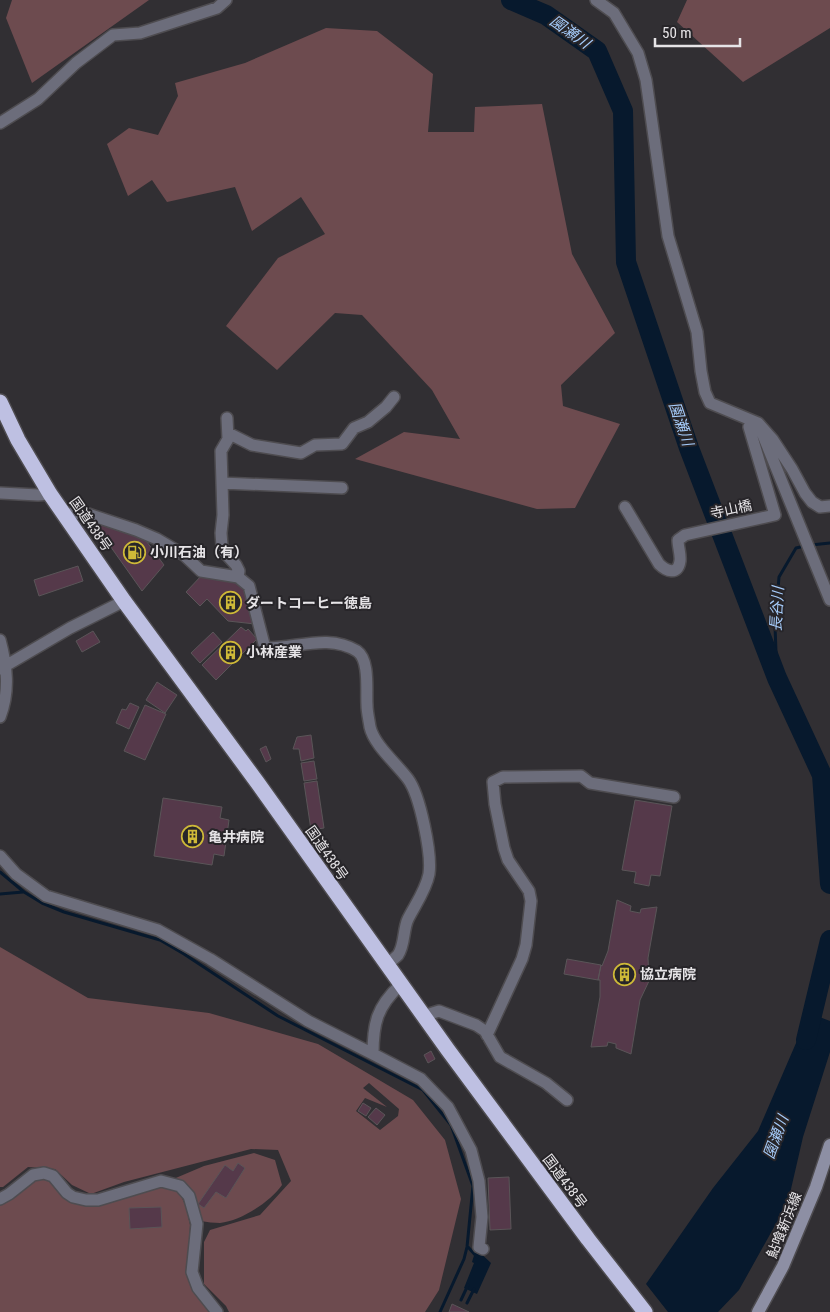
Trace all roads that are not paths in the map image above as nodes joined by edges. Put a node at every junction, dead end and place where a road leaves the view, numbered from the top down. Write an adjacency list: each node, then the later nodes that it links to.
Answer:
1 (226, 0): 3 (street)
2 (596, 0): 7 (street)
3 (0, 123)
4 (394, 396): 8 (street)
5 (0, 402): 12 (highway, 国道438号)
6 (227, 418): 8 (street)
7 (758, 422): 13 (street); 14 (street, 寺山橋); 17 (street)
8 (228, 433): 9 (street)
9 (222, 483): 10 (street); 16 (street)
10 (342, 488)
11 (0, 492): 12 (street)
12 (50, 494): 15 (highway, 国道438号)
13 (830, 506)
14 (625, 507)
15 (65, 516): 16 (street); 18 (highway, 国道438号)
16 (238, 577): 24 (street)
17 (830, 600)
18 (124, 601): 20 (street); 24 (highway, 国道438号)
19 (0, 640): 20 (street)
20 (3, 668): 21 (street)
21 (0, 717)
22 (674, 797): 27 (street)
23 (0, 856): 28 (street)
24 (386, 965): 25 (highway, 国道438号)
25 (400, 984): 26 (highway, 国道438号); 28 (street)
26 (423, 1016): 27 (street); 34 (highway, 国道438号)
27 (487, 1035): 29 (street)
28 (373, 1054): 32 (street)
29 (567, 1100)
30 (830, 1145): 35 (main road, 鮎喰新浜線)
31 (0, 1199): 33 (street)
32 (483, 1249)
33 (218, 1312)
34 (645, 1312)
35 (758, 1312)

